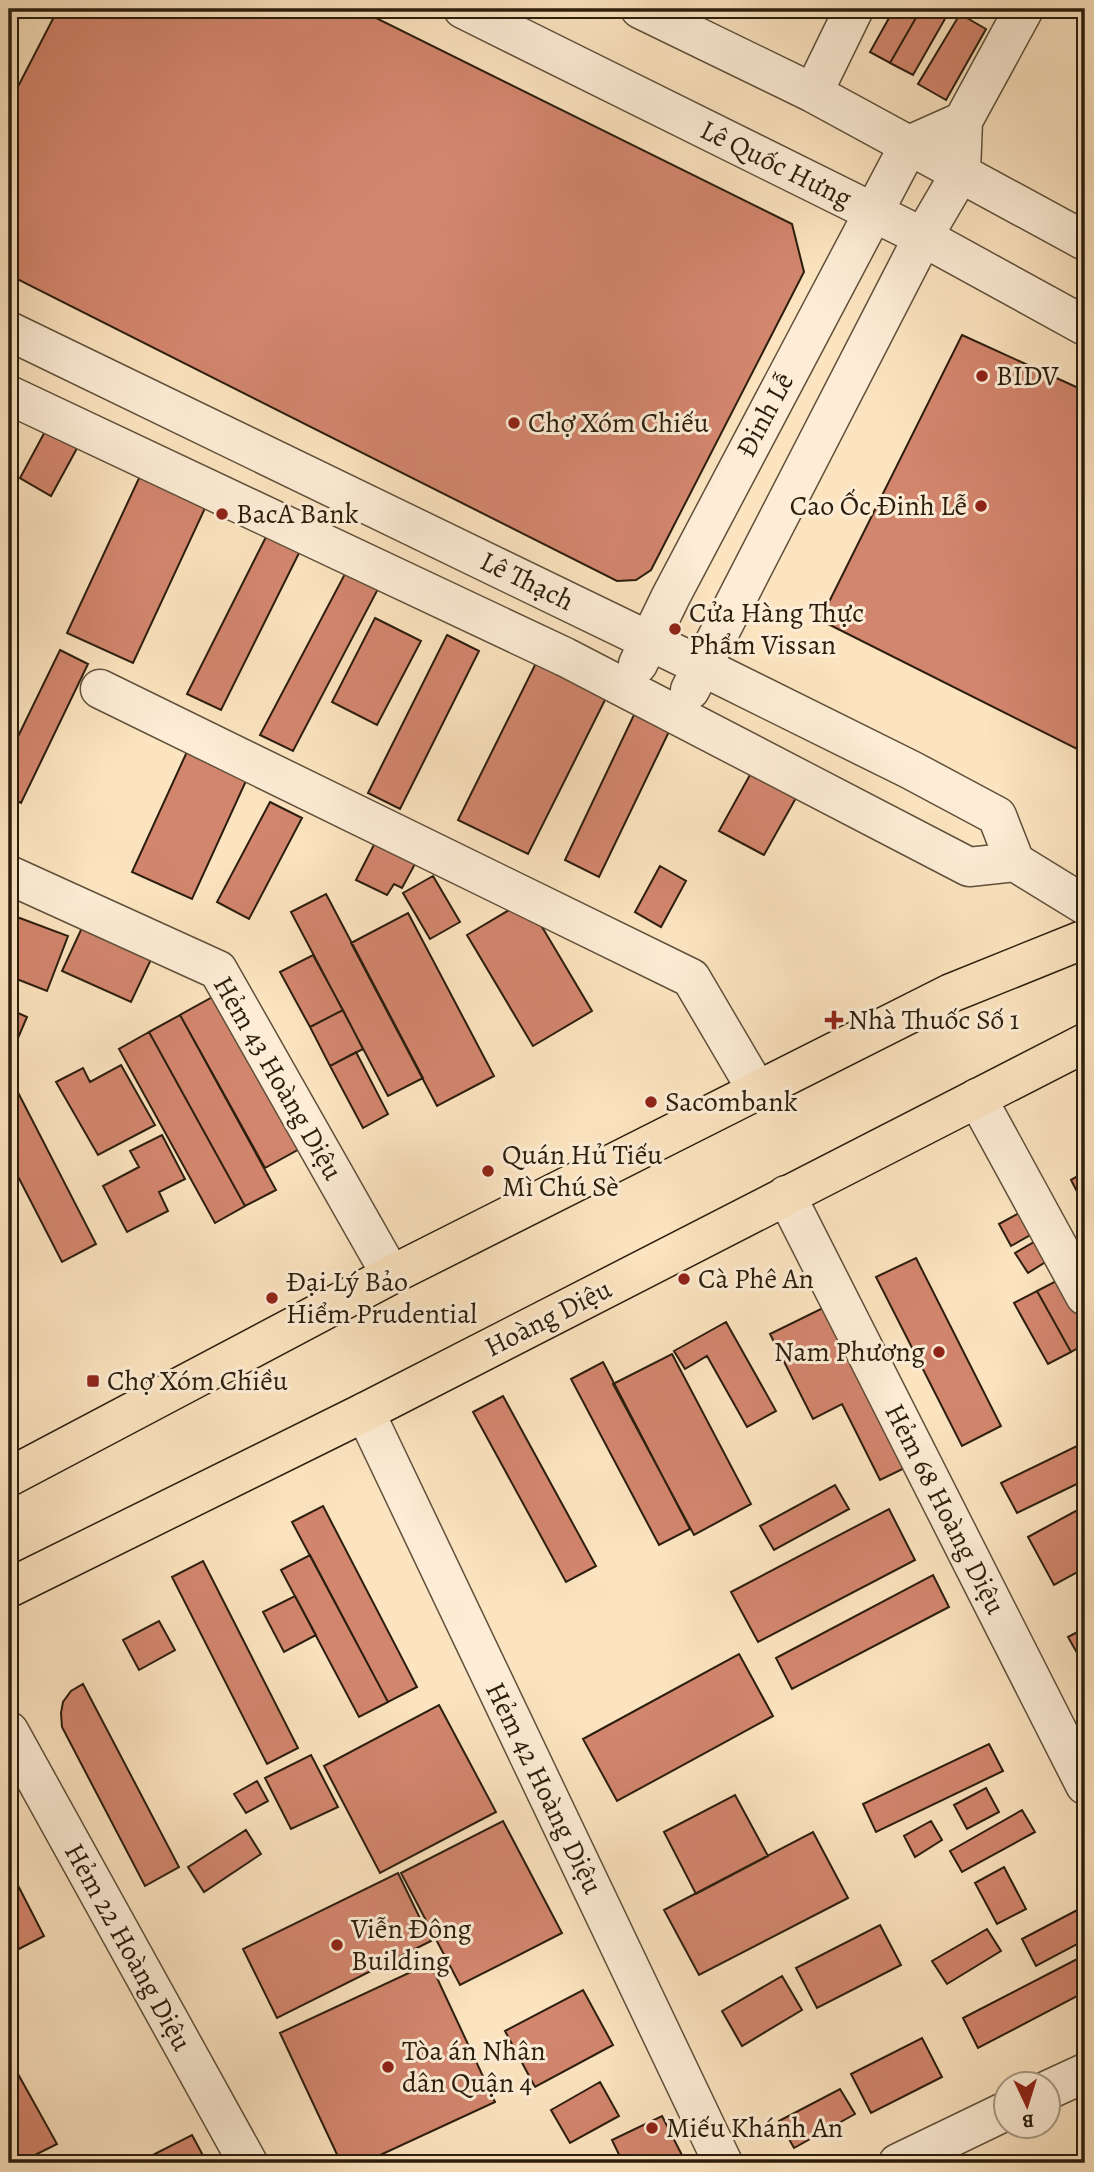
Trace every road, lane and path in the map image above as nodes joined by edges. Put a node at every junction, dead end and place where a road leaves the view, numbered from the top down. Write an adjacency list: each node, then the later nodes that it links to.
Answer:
1 (463, 9): 10 (street, Lê Quốc Hưng)
2 (640, 9): 5 (street)
3 (854, 9): 6 (street)
4 (1024, 9): 7 (street)
5 (682, 19): 6 (street)
6 (813, 93): 8 (street)
7 (963, 121): 8 (street); 9 (street)
8 (909, 145): 9 (street); 10 (street, Ðinh Lễ)
9 (961, 172): 11 (street, Ðinh Lễ); 12 (street)
10 (872, 211): 11 (street, Lê Quốc Hưng); 16 (street, Ðinh Lễ)
11 (923, 237): 13 (street, Lê Quốc Hưng); 17 (street, Ðinh Lễ)
12 (1085, 241)
13 (1085, 326)
14 (9, 331): 16 (street, Lê Thạch)
15 (9, 395): 18 (street, Lê Thạch)
16 (650, 641): 17 (street, Lê Thạch); 18 (street, Ðinh Lễ)
17 (703, 667): 20 (street, Ðinh Lễ); 21 (street, Lê Thạch)
18 (625, 688): 20 (street, Lê Thạch)
19 (100, 689): 26 (street)
20 (677, 713): 21 (street, Lê Thạch)
21 (1015, 862): 23 (street)
22 (9, 875): 29 (street, Hẻm 43 Hoàng Diệu)
23 (1085, 905)
24 (1085, 939): 26 (main road)
25 (1085, 1043): 27 (main road, Hoàng Diệu)
26 (758, 1092): 29 (main road)
27 (977, 1098): 28 (main road, Hoàng Diệu); 30 (street)
28 (786, 1195): 31 (main road, Hoàng Diệu); 35 (street, Hẻm 68 Hoàng Diệu)
29 (391, 1275): 32 (main road)
30 (1085, 1296)
31 (365, 1412): 33 (main road, Hoàng Diệu); 40 (street, Hẻm 42 Hoàng Diệu)
32 (9, 1477)
33 (9, 1588)
34 (9, 1731): 39 (street, Hẻm 22 Hoàng Diệu)
35 (1085, 1784)
36 (1085, 2073): 37 (street)
37 (1062, 2084)
38 (992, 2118): 41 (street)
39 (248, 2163)
40 (723, 2163)
41 (898, 2163)

